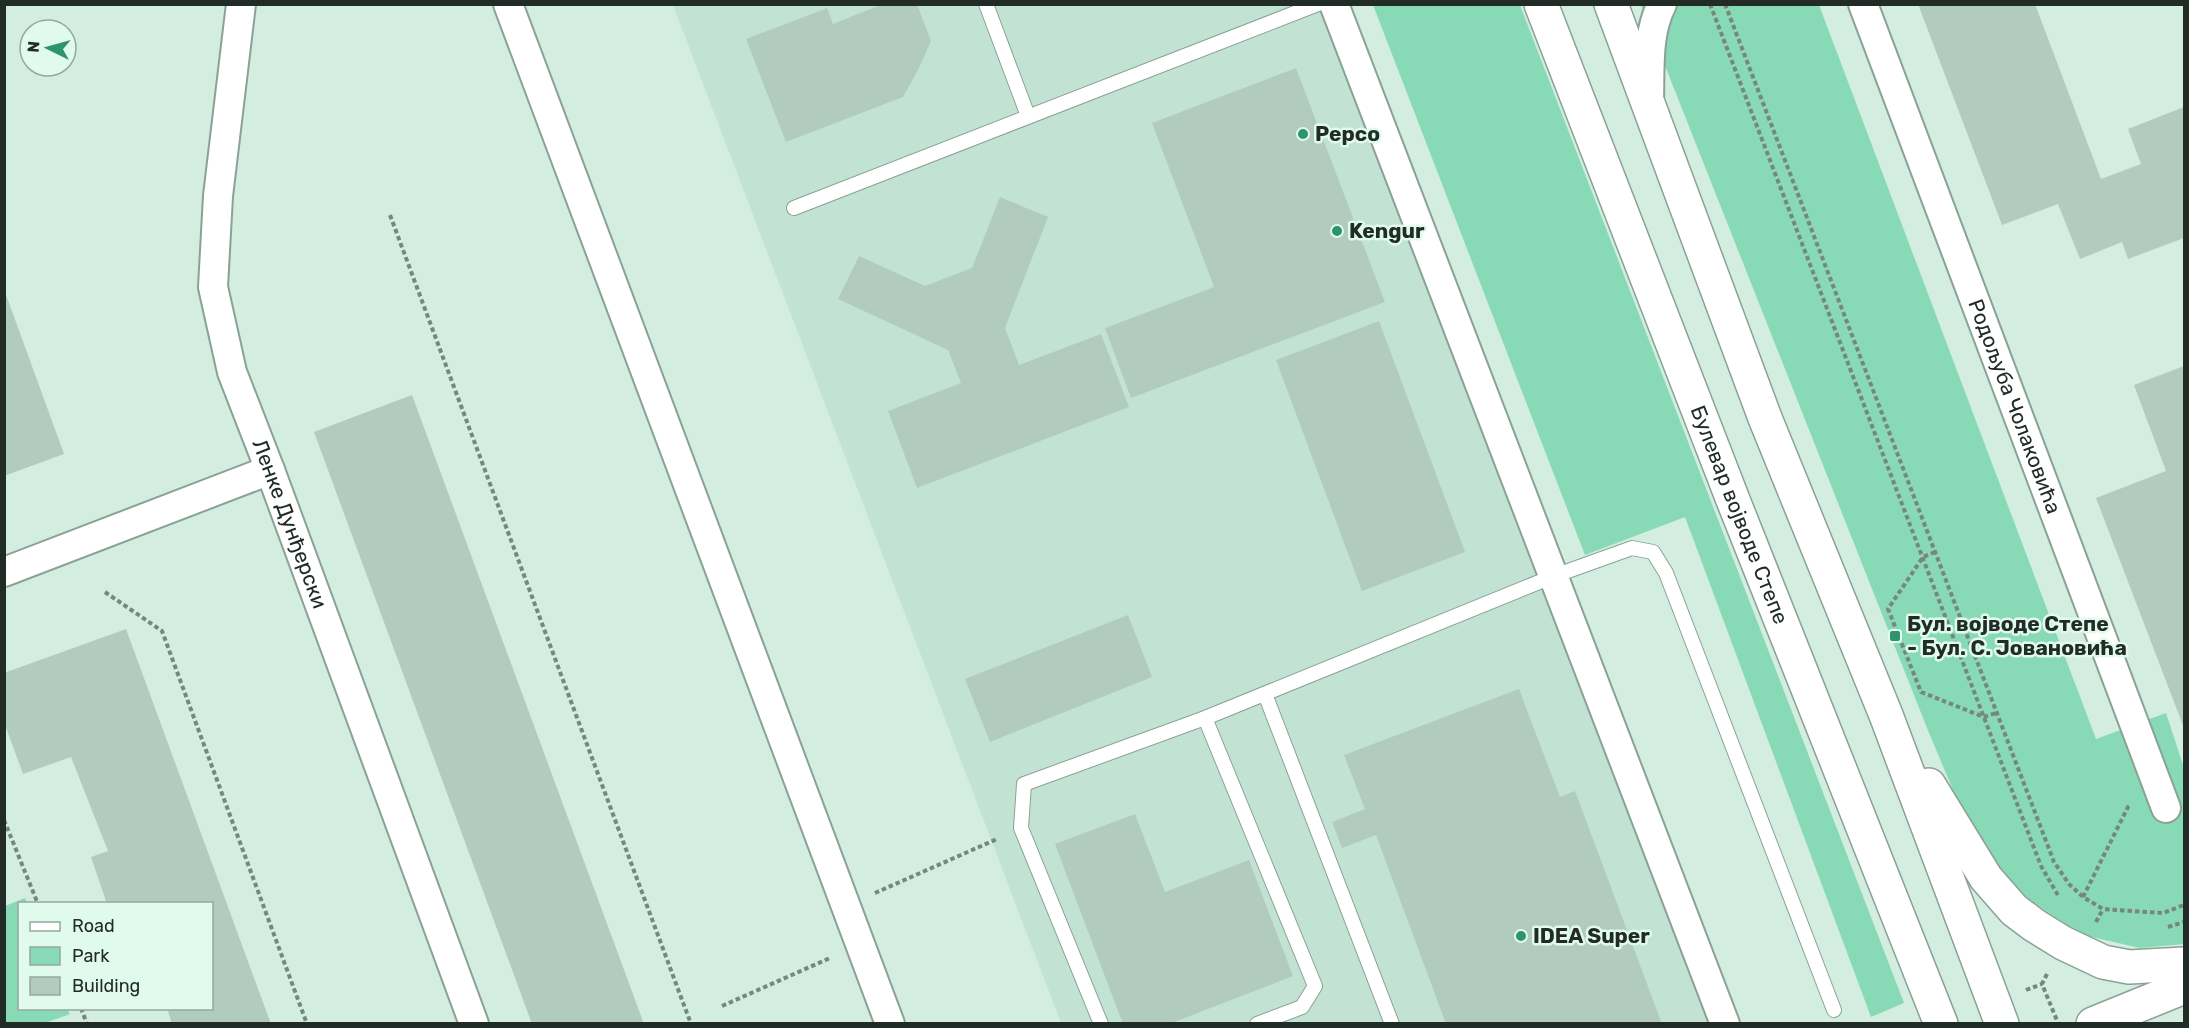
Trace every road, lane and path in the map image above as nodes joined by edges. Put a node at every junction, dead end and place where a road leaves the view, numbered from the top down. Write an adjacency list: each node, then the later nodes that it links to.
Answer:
1 (241, 4): 16 (street, Ленке Дунђерски)
2 (508, 4): 34 (street)
3 (986, 4): 13 (lane)
4 (1318, 4): 13 (lane)
5 (1335, 4): 20 (street)
6 (1541, 4): 52 (main road, Булевар војводе Степе)
7 (1611, 4): 12 (main road)
8 (1662, 4): 12 (street)
9 (1710, 4): 18 (path)
10 (1725, 4): 17 (path)
11 (1863, 4): 27 (street, Родољуба Чолаковића)
12 (1649, 105): 24 (main road)
13 (1028, 116): 14 (lane)
14 (794, 208)
15 (390, 215): 46 (path)
16 (270, 470): 19 (street); 45 (street, Ленке Дунђерски)
17 (1935, 552): 18 (path); 23 (path)
18 (1923, 557): 26 (path); 26 (path)
19 (4, 572)
20 (1554, 576): 22 (lane); 43 (lane); 51 (street)
21 (105, 592): 44 (path)
22 (1266, 694): 25 (lane); 50 (lane)
23 (1996, 712): 26 (path); 30 (path)
24 (1886, 715): 40 (main road); 53 (main road)
25 (1205, 717): 29 (lane); 49 (lane)
26 (1984, 717): 32 (path)
27 (2162, 796): 30 (path)
28 (4, 820): 31 (path)
29 (1021, 828): 34 (path); 48 (lane)
30 (2084, 897): 33 (path)
31 (38, 902)
32 (2064, 902)
33 (2184, 905)
34 (847, 906): 39 (street)
35 (2086, 921): 37 (path)
36 (2184, 922): 38 (path)
37 (2104, 928)
38 (2162, 928)
39 (861, 946): 42 (path); 47 (street)
40 (2184, 964)
41 (2184, 987): 54 (main road)
42 (722, 1006)
43 (1834, 1010)
44 (307, 1023)
45 (474, 1023)
46 (691, 1023)
47 (890, 1023)
48 (1101, 1023)
49 (1257, 1023)
50 (1392, 1023)
51 (1725, 1023)
52 (1941, 1023)
53 (2002, 1023)
54 (2093, 1023)

